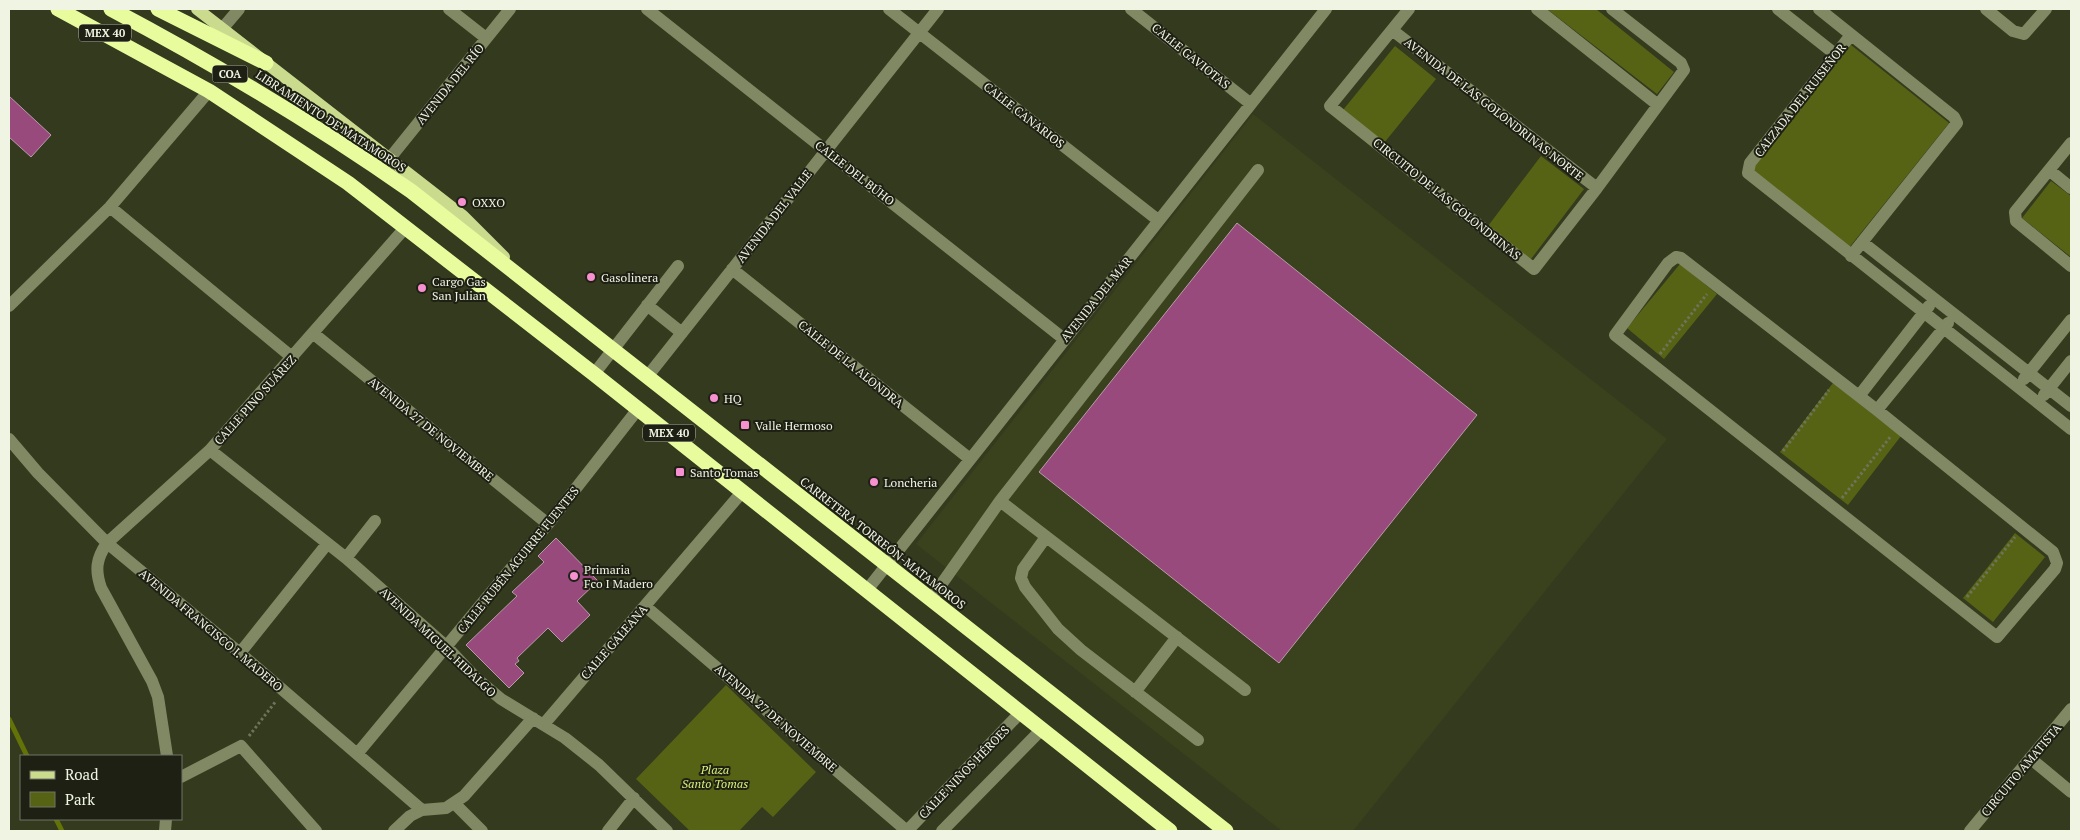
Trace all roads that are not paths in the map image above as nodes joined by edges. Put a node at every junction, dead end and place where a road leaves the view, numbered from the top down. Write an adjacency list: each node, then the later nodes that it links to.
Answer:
1 (58, 9): 27 (highway, MEX 40)
2 (111, 9): 45 (highway, LIBRAMIENTO DE MATAMOROS / COA)
3 (158, 9): 26 (highway)
4 (197, 9): 20 (main road)
5 (239, 9): 20 (street)
6 (449, 9): 24 (street)
7 (510, 9): 24 (street, AVENIDA DEL RÍO)
8 (647, 9): 31 (street, CALLE DEL BÚHO)
9 (889, 9): 22 (street, CALLE CANARIOS)
10 (938, 9): 22 (street, AVENIDA DEL VALLE)
11 (1131, 9): 28 (street, CALLE GAVIOTAS)
12 (1326, 9): 28 (street, AVENIDA DEL MAR)
13 (1409, 9): 21 (street, CIRCUITO DE LAS GOLONDRINAS)
14 (1537, 9): 29 (street)
15 (1612, 9): 29 (street, CIRCUITO DE LAS GOLONDRINAS)
16 (1778, 9): 25 (street)
17 (1819, 9): 23 (street)
18 (1986, 9): 19 (street)
19 (2046, 9)
20 (222, 29): 26 (main road)
21 (1392, 30): 35 (street, AVENIDA DE LAS GOLONDRINAS NORTE); 35 (street, CIRCUITO DE LAS GOLONDRINAS)
22 (919, 32): 31 (street, AVENIDA DEL VALLE); 38 (street, CALLE CANARIOS)
23 (1851, 34): 25 (street, CALZADA DEL RUISEÑOR); 40 (street, CALZADA DEL RUISEÑOR)
24 (486, 38): 32 (street, AVENIDA DEL RÍO)
25 (1835, 54): 41 (street, CALZADA DEL RUISEÑOR)
26 (266, 63): 32 (main road)
27 (209, 91): 37 (street); 39 (highway, MEX 40)
28 (1251, 104): 38 (street, AVENIDA DEL MAR)
29 (1658, 105): 35 (street, CIRCUITO DE LAS GOLONDRINAS)
30 (2071, 143): 34 (street)
31 (826, 150): 44 (street, AVENIDA DEL VALLE); 55 (street, CALLE DEL BÚHO)
32 (390, 158): 45 (main road)
33 (1258, 170): 74 (street)
34 (2049, 170): 36 (street); 43 (street)
35 (1597, 188)
36 (2071, 188)
37 (110, 207): 48 (street); 57 (street)
38 (1158, 220): 55 (street, AVENIDA DEL MAR)
39 (405, 228): 54 (street, CALLE PINO SUÁREZ); 60 (highway, MEX 40)
40 (1862, 242): 41 (street, CALZADA DEL RUISEÑOR); 46 (street)
41 (1850, 256): 49 (street, CALZADA DEL RUISEÑOR)
42 (678, 266): 47 (street)
43 (2071, 266)
44 (732, 269): 53 (street, AVENIDA DEL VALLE); 72 (street, CALLE DE LA ALONDRA)
45 (522, 278): 56 (highway, CARRETERA TORREÓN-MATAMOROS / MEX 40)
46 (1935, 298): 49 (street); 50 (street)
47 (647, 305): 53 (street); 56 (street)
48 (9, 306)
49 (1924, 312): 52 (street, CALZADA DEL RUISEÑOR); 64 (street)
50 (1954, 314): 52 (street); 59 (street)
51 (2071, 320): 59 (street)
52 (1944, 328): 62 (street, CALZADA DEL RUISEÑOR); 68 (street)
53 (682, 333): 61 (street, AVENIDA DEL VALLE)
54 (314, 334): 57 (street, CALLE PINO SUÁREZ); 76 (street, AVENIDA 27 DE NOVIEMBRE)
55 (1064, 339): 72 (street, AVENIDA DEL MAR)
56 (613, 349): 60 (street); 61 (highway, CARRETERA TORREÓN-MATAMOROS / MEX 40)
57 (293, 358): 71 (street, CALLE PINO SUÁREZ)
58 (2071, 361): 63 (street)
59 (2029, 372): 62 (street); 63 (street)
60 (594, 374): 67 (highway, MEX 40)
61 (648, 377): 81 (highway, CARRETERA TORREÓN-MATAMOROS / MEX 40)
62 (2018, 387): 65 (street, CALZADA DEL RUISEÑOR)
63 (2049, 388): 65 (street); 66 (street)
64 (1859, 396): 68 (street); 68 (street)
65 (2038, 403): 69 (street, CALZADA DEL RUISEÑOR)
66 (2071, 406)
67 (638, 409): 73 (highway, MEX 40); 76 (street, CALLE RUBÉN AGUIRRE FUENTES)
68 (1877, 410)
69 (2071, 429)
70 (9, 439): 78 (street, AVENIDA FRANCISCO I. MADERO)
71 (210, 450): 78 (street, CALLE PINO SUÁREZ); 79 (street, AVENIDA MIGUEL HIDALGO)
72 (970, 459): 81 (street, AVENIDA DEL MAR)
73 (743, 491): 82 (highway, MEX 40); 84 (street, CALLE GALEANA)
74 (1000, 501): 77 (street); 83 (street)
75 (375, 521): 80 (street)
76 (548, 524): 86 (street, CALLE RUBÉN AGUIRRE FUENTES)
77 (1046, 536): 85 (street); 89 (street)
78 (107, 543): 87 (street, AVENIDA FRANCISCO I. MADERO); 96 (street, CALLE PINO SUÁREZ)
79 (327, 544): 80 (street, AVENIDA MIGUEL HIDALGO); 87 (street)
80 (346, 558): 86 (street, AVENIDA MIGUEL HIDALGO)
81 (887, 564): 82 (street, AVENIDA DEL MAR); 83 (highway, CARRETERA TORREÓN-MATAMOROS / MEX 40)
82 (867, 590): 91 (highway, MEX 40)
83 (931, 599): 111 (highway, CARRETERA TORREÓN-MATAMOROS / MEX 40)
84 (645, 606): 92 (street, CALLE GALEANA); 108 (street, AVENIDA 27 DE NOVIEMBRE)
85 (1177, 637): 88 (street); 89 (street)
86 (447, 648): 92 (street, AVENIDA MIGUEL HIDALGO); 95 (street, CALLE RUBÉN AGUIRRE FUENTES)
87 (240, 653): 95 (street, AVENIDA FRANCISCO I. MADERO)
88 (1245, 690)
89 (1135, 692): 94 (street)
90 (2071, 709): 97 (street, CIRCUITO AMATISTA)
91 (1021, 712): 93 (highway, MEX 40); 108 (street, CALLE NIÑOS HÉROES)
92 (538, 721): 100 (street, AVENIDA MIGUEL HIDALGO); 101 (street, CALLE GALEANA)
93 (1042, 729): 109 (street, CALLE NIÑOS HÉROES); 110 (highway, MEX 40)
94 (1198, 740)
95 (357, 754): 102 (street, AVENIDA FRANCISCO I. MADERO)
96 (167, 755)
97 (2030, 758): 99 (street); 112 (street, CIRCUITO AMATISTA)
98 (182, 776): 103 (street)
99 (2071, 792)
100 (634, 798): 106 (street); 107 (street, AVENIDA MIGUEL HIDALGO)
101 (454, 803): 102 (street, CALLE GALEANA); 105 (street)
102 (422, 810): 104 (street, CALLE GALEANA)
103 (316, 831)
104 (394, 831)
105 (482, 831)
106 (608, 831)
107 (667, 831)
108 (907, 831)
109 (942, 831)
110 (1170, 831)
111 (1226, 831)
112 (1970, 831)

